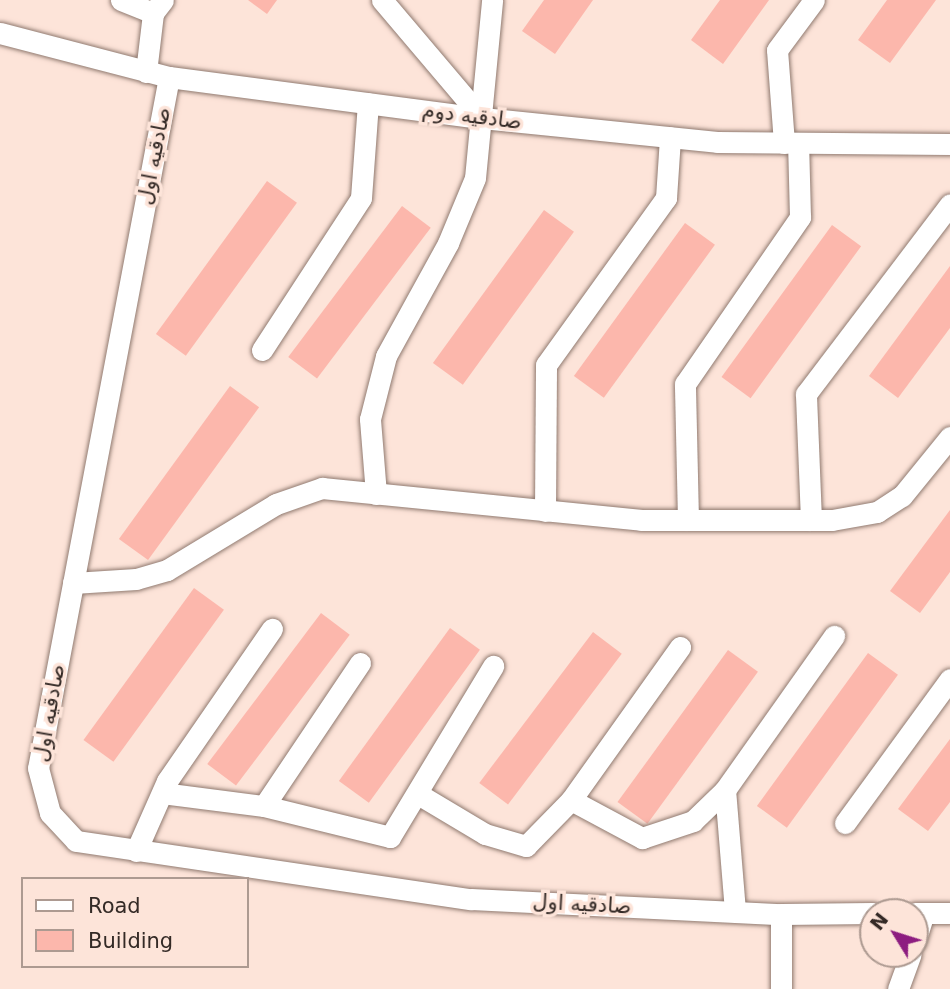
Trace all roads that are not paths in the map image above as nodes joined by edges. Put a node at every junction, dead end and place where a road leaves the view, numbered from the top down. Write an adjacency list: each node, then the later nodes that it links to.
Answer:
1 (121, 0): 5 (street)
2 (382, 0): 10 (street)
3 (492, 0): 10 (street)
4 (814, 0): 12 (street)
5 (158, 7): 7 (street)
6 (0, 33): 7 (street, صادقیه دوم)
7 (146, 72): 8 (street, صادقیه دوم)
8 (169, 77): 9 (street, صادقیه دوم); 21 (street, صادقیه اول)
9 (368, 103): 10 (street, صادقیه دوم); 15 (street)
10 (482, 118): 11 (street, صادقیه دوم); 17 (street)
11 (670, 137): 12 (street, صادقیه دوم); 18 (street)
12 (791, 143): 13 (street, صادقیه دوم); 19 (street)
13 (950, 144)
14 (950, 204): 20 (street)
15 (262, 350)
16 (950, 437): 20 (street)
17 (376, 494): 18 (street); 21 (street)
18 (545, 511): 19 (street)
19 (688, 520): 20 (street)
20 (811, 520)
21 (73, 583): 34 (street, صادقیه اول)
22 (272, 629): 29 (street)
23 (834, 636): 28 (street)
24 (680, 648): 31 (street)
25 (360, 663): 32 (street)
26 (493, 666): 30 (street)
27 (950, 679): 33 (street)
28 (725, 790): 31 (street); 35 (street)
29 (162, 793): 32 (street); 34 (street)
30 (418, 794): 31 (street); 32 (street)
31 (571, 800)
32 (264, 806)
33 (845, 823)
34 (136, 851): 35 (street, صادقیه اول)
35 (734, 911): 39 (street, صادقیه اول)
36 (859, 913): 39 (street, صادقیه اول)
37 (929, 913): 38 (street)
38 (950, 913)
39 (781, 914): 41 (street)
40 (906, 968): 42 (street)
41 (781, 989)
42 (898, 989)

